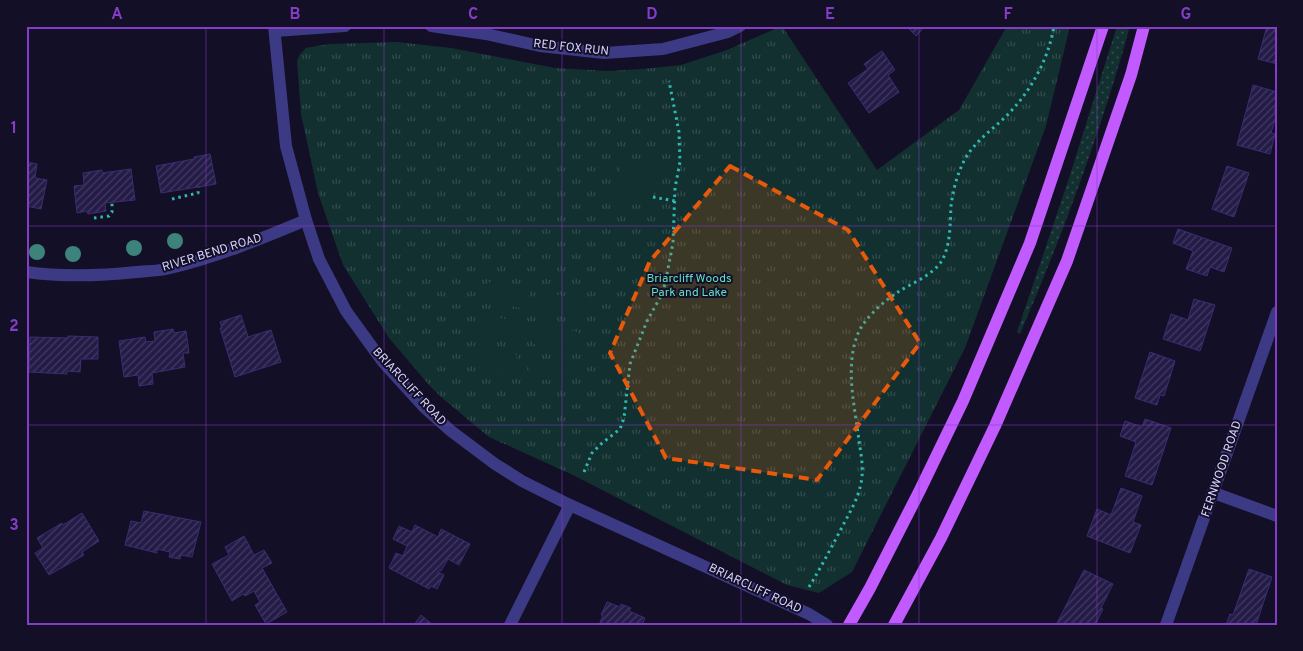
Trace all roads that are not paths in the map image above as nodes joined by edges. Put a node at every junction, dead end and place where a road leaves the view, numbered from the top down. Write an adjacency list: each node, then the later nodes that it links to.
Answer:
1 (344, 26): 6 (street)
2 (431, 26): 3 (street, RED FOX RUN)
3 (740, 26)
4 (1103, 26): 15 (main road)
5 (1144, 26): 16 (main road)
6 (274, 29): 7 (street, BRIARCLIFF ROAD)
7 (306, 220): 8 (street, RIVER BEND ROAD); 11 (street, BRIARCLIFF ROAD)
8 (26, 272)
9 (1277, 312): 10 (street, FERNWOOD ROAD)
10 (1214, 493): 12 (street); 17 (street, FERNWOOD ROAD)
11 (570, 505): 13 (street); 14 (street, BRIARCLIFF ROAD)
12 (1277, 516)
13 (510, 625)
14 (827, 625)
15 (849, 625)
16 (894, 625)
17 (1166, 625)

